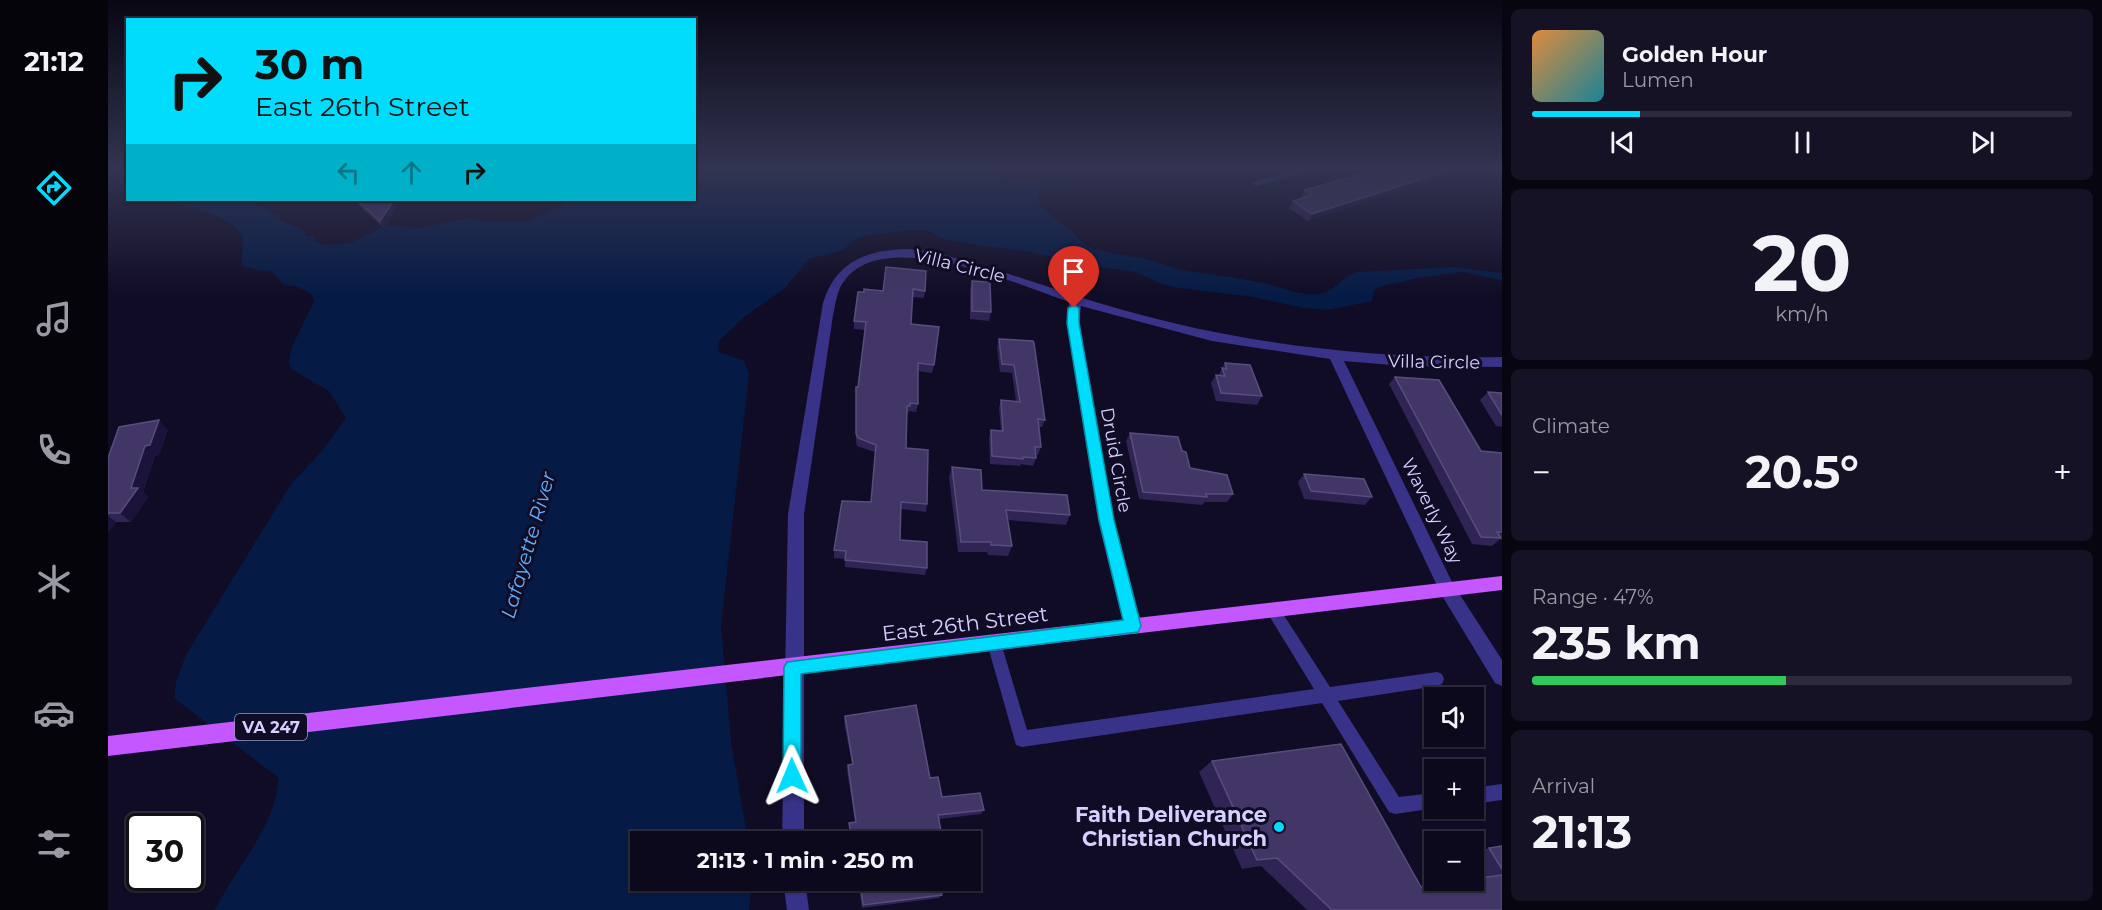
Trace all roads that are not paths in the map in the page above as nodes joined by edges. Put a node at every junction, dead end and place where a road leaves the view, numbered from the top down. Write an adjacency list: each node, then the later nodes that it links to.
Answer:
1 (1075, 299): 2 (street, Villa Circle); 7 (street, Druid Circle); 9 (street, Villa Circle)
2 (1336, 358): 3 (street, Villa Circle); 5 (street, Waverly Way)
3 (1502, 362)
4 (1502, 583): 5 (main road, East 26th Street / VA 247)
5 (1447, 589): 6 (main road, East 26th Street / VA 247); 10 (street, Waverly Way)
6 (1273, 610): 7 (main road, East 26th Street / VA 247); 12 (lane)
7 (1133, 626): 8 (main road, East 26th Street / VA 247)
8 (994, 643): 9 (main road, East 26th Street / VA 247); 12 (lane)
9 (792, 667): 13 (main road, East 26th Street / VA 247); 17 (street, Villa Circle)
10 (1502, 676)
11 (1437, 679): 12 (lane)
12 (1326, 696): 16 (lane)
13 (108, 746)
14 (1502, 792): 15 (lane)
15 (1484, 794)
16 (1424, 802)
17 (793, 831)
18 (796, 891): 19 (street)
19 (798, 910)

